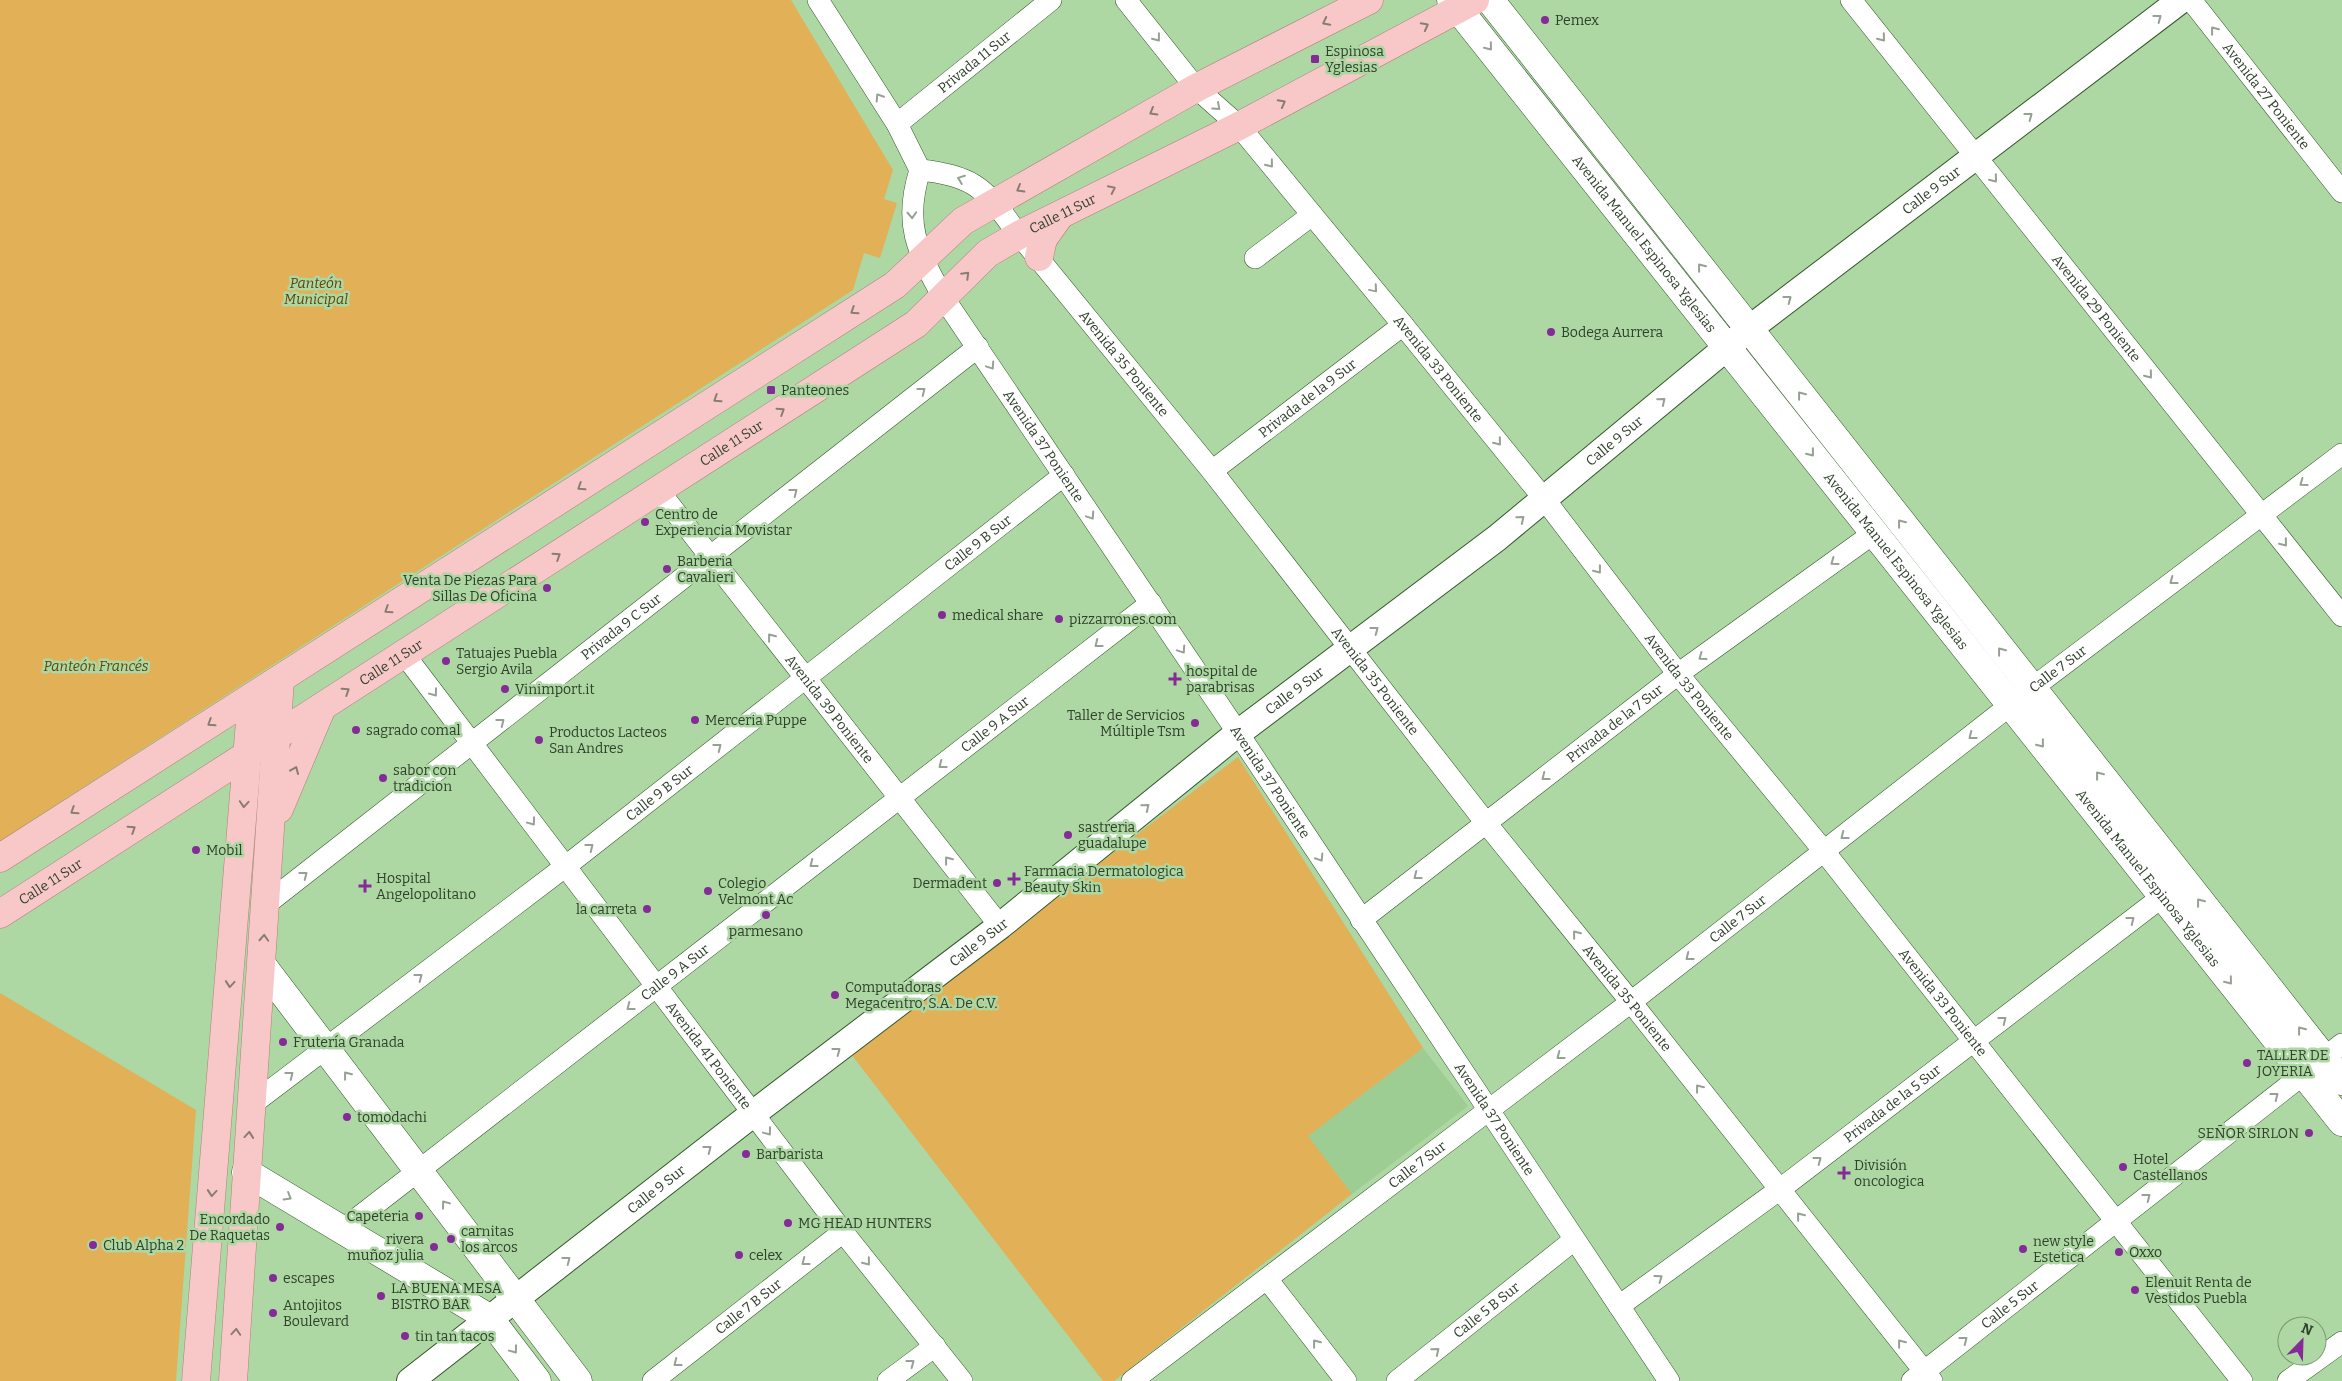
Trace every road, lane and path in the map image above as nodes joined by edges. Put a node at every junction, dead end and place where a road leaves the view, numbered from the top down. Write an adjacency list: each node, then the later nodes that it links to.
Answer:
1 (818, 0): 11 (street, one-way to 1)
2 (1051, 0): 11 (street, Privada 11 Sur)
3 (1126, 0): 10 (street, Avenida 33 Poniente, one-way to 10)
4 (1370, 0): 10 (main road, one-way to 10)
5 (1490, 0): 25 (main road, Avenida Manuel Espinosa Yglesias, one-way to 5)
6 (1851, 0): 13 (street, Avenida 29 Poniente, one-way to 13)
7 (2181, 0): 13 (street, Calle 9 Sur, one-way to 7)
8 (2190, 0): 15 (street, Avenida 27 Poniente, one-way to 8)
9 (1461, 3): 12 (main road, Calle 11 Sur, one-way to 9); 27 (main road, Avenida Manuel Espinosa Yglesias, one-way to 27)
10 (1196, 88): 12 (street, Avenida 33 Poniente, one-way to 12); 16 (main road, one-way to 16)
11 (896, 124): 14 (street)
12 (1239, 126): 17 (main road, Calle 11 Sur, one-way to 12); 18 (street, Avenida 33 Poniente, one-way to 18)
13 (1976, 157): 25 (street, Calle 9 Sur, one-way to 13); 33 (street, Avenida 29 Poniente, one-way to 33)
14 (920, 170): 16 (street, Avenida 35 Poniente, one-way to 14); 22 (street, Avenida 37 Poniente, one-way to 22)
15 (2342, 192)
16 (996, 202): 19 (street, Avenida 35 Poniente); 22 (main road)
17 (1060, 215): 19 (main road, Calle 11 Sur); 20 (main road)
18 (1312, 215): 21 (street); 24 (street, Avenida 33 Poniente, one-way to 24)
19 (1021, 234): 20 (street, Avenida 35 Poniente); 23 (main road, Calle 11 Sur, one-way to 19)
20 (1039, 257): 29 (street, Avenida 35 Poniente)
21 (1254, 258)
22 (922, 259): 23 (street, Avenida 37 Poniente); 41 (main road, one-way to 41)
23 (944, 297): 26 (street, Avenida 37 Poniente); 31 (main road, Calle 11 Sur, one-way to 23)
24 (1403, 324): 29 (street, Privada de la 9 Sur); 32 (street, Avenida 33 Poniente, one-way to 32)
25 (1749, 329): 27 (street, Calle 9 Sur); 44 (main road, Avenida Manuel Espinosa Yglesias, one-way to 25)
26 (978, 346): 30 (street, Avenida 37 Poniente, one-way to 30); 35 (street, Privada 9 C Sur, one-way to 26)
27 (1727, 346): 32 (street, Calle 9 Sur, one-way to 27); 34 (main road, Avenida Manuel Espinosa Yglesias, one-way to 34)
28 (2342, 454): 33 (street, Calle 7 Sur, one-way to 33)
29 (1212, 471): 38 (street, Avenida 35 Poniente)
30 (1064, 476): 36 (street, Avenida 37 Poniente, one-way to 36); 42 (street, Calle 9 B Sur)
31 (658, 490): 35 (street, Avenida 39 Poniente); 39 (main road, Calle 11 Sur, one-way to 31)
32 (1544, 500): 38 (street, Calle 9 Sur, one-way to 32); 40 (street, Avenida 33 Poniente, one-way to 40)
33 (2261, 514): 37 (street, Avenida 29 Poniente, one-way to 37); 44 (street, Calle 7 Sur, one-way to 44)
34 (1874, 533): 40 (street, Privada de la 7 Sur, one-way to 40); 44 (main road, Avenida Manuel Espinosa Yglesias)
35 (710, 558): 42 (street, Avenida 39 Poniente, one-way to 35); 48 (street, Privada 9 C Sur, one-way to 35)
36 (1150, 604): 46 (street, Avenida 37 Poniente, one-way to 46); 50 (street, Calle 9 A Sur, one-way to 50)
37 (2342, 616)
38 (1350, 648): 46 (street, Calle 9 Sur); 51 (street, Avenida 35 Poniente)
39 (404, 654): 45 (main road, Calle 11 Sur, one-way to 39); 48 (street, Avenida 41 Poniente, one-way to 48)
40 (1678, 674): 51 (street, Privada de la 7 Sur, one-way to 51); 53 (street, Avenida 33 Poniente)
41 (280, 679): 43 (main road); 47 (main road)
42 (804, 679): 50 (street, Avenida 39 Poniente); 55 (street, Calle 9 B Sur, one-way to 42)
43 (252, 697): 49 (main road); 54 (main road, one-way to 54)
44 (2021, 698): 53 (street, Calle 7 Sur, one-way to 53); 56 (main road, Avenida Manuel Espinosa Yglesias, one-way to 56); 66 (main road, Avenida Manuel Espinosa Yglesias, one-way to 44)
45 (322, 707): 47 (main road, Calle 11 Sur); 52 (main road, one-way to 45)
46 (1238, 733): 59 (street, Avenida 37 Poniente, one-way to 59); 60 (street, Calle 9 Sur, one-way to 46)
47 (276, 737): 49 (main road, Calle 11 Sur); 52 (main road)
48 (472, 744): 55 (street, Avenida 41 Poniente, one-way to 55); 57 (street, Privada 9 C Sur, one-way to 48)
49 (247, 756): 58 (main road, Calle 11 Sur, one-way to 49); 87 (main road, one-way to 87)
50 (899, 798): 60 (street, Avenida 39 Poniente, one-way to 50); 62 (street, Calle 9 A Sur, one-way to 62)
51 (1486, 823): 59 (street, Privada de la 7 Sur, one-way to 59); 63 (street, Avenida 35 Poniente, one-way to 51)
52 (270, 831): 57 (main road)
53 (1824, 851): 63 (street, Calle 7 Sur, one-way to 63); 64 (street, Avenida 33 Poniente)
54 (0, 858)
55 (566, 866): 62 (street, Avenida 41 Poniente); 65 (street, Calle 9 B Sur, one-way to 55)
56 (2162, 897): 64 (street, Privada de la 5 Sur, one-way to 56); 66 (main road, Avenida Manuel Espinosa Yglesias, one-way to 66)
57 (265, 905): 61 (main road, one-way to 57)
58 (0, 914)
59 (1361, 920): 69 (street, Avenida 37 Poniente)
60 (1000, 926): 70 (street, Calle 9 Sur, one-way to 60)
61 (262, 966): 65 (main road); 68 (main road)
62 (657, 986): 70 (street, Avenida 41 Poniente); 72 (street, Calle 9 A Sur, one-way to 72)
63 (1631, 1002): 69 (street, Calle 7 Sur, one-way to 69); 74 (street, Avenida 35 Poniente, one-way to 63)
64 (1975, 1041): 74 (street, Privada de la 5 Sur, one-way to 64); 75 (street, Avenida 33 Poniente)
65 (326, 1048): 68 (street, Calle 9 B Sur, one-way to 65); 72 (main road, one-way to 65)
66 (2323, 1059): 67 (main road, Avenida Manuel Espinosa Yglesias); 71 (main road, Avenida Manuel Espinosa Yglesias); 75 (street, Calle 5 Sur, one-way to 66)
67 (2342, 1082)
68 (251, 1105): 73 (main road, one-way to 68)
69 (1487, 1110): 78 (street, Avenida 37 Poniente); 79 (street, Calle 7 Sur)
70 (754, 1114): 77 (street, Avenida 41 Poniente, one-way to 77); 80 (street, Calle 9 Sur, one-way to 70)
71 (2342, 1122)
72 (419, 1169): 76 (street, Calle 9 A Sur); 80 (main road, one-way to 72)
73 (246, 1172): 76 (main road, one-way to 76); 88 (main road, one-way to 73)
74 (1779, 1190): 81 (street, Privada de la 5 Sur, one-way to 74); 85 (street, Avenida 35 Poniente, one-way to 74)
75 (2116, 1221): 85 (street, Calle 5 Sur, one-way to 75); 98 (street, Avenida 33 Poniente)
76 (342, 1230): 82 (main road)
77 (843, 1232): 84 (street, Avenida 41 Poniente, one-way to 84); 92 (street, Calle 7 B Sur, one-way to 92)
78 (1574, 1240): 81 (street, Avenida 37 Poniente); 97 (street, Calle 5 B Sur, one-way to 78)
79 (1267, 1279): 95 (street, Calle 7 Sur); 96 (street, one-way to 79)
80 (517, 1299): 82 (street, Calle 9 Sur); 91 (main road)
81 (1619, 1306): 86 (street, Avenida 37 Poniente)
82 (490, 1320): 89 (street, Calle 9 Sur); 90 (main road, one-way to 90)
83 (2342, 1342): 99 (street)
84 (934, 1346): 93 (street, one-way to 84); 94 (street, Avenida 41 Poniente)
85 (1923, 1378)
86 (1664, 1379)
87 (196, 1381)
88 (233, 1381)
89 (410, 1381)
90 (537, 1381)
91 (578, 1381)
92 (653, 1381)
93 (888, 1381)
94 (962, 1381)
95 (1132, 1381)
96 (1346, 1381)
97 (1397, 1381)
98 (2242, 1381)
99 (2288, 1381)

